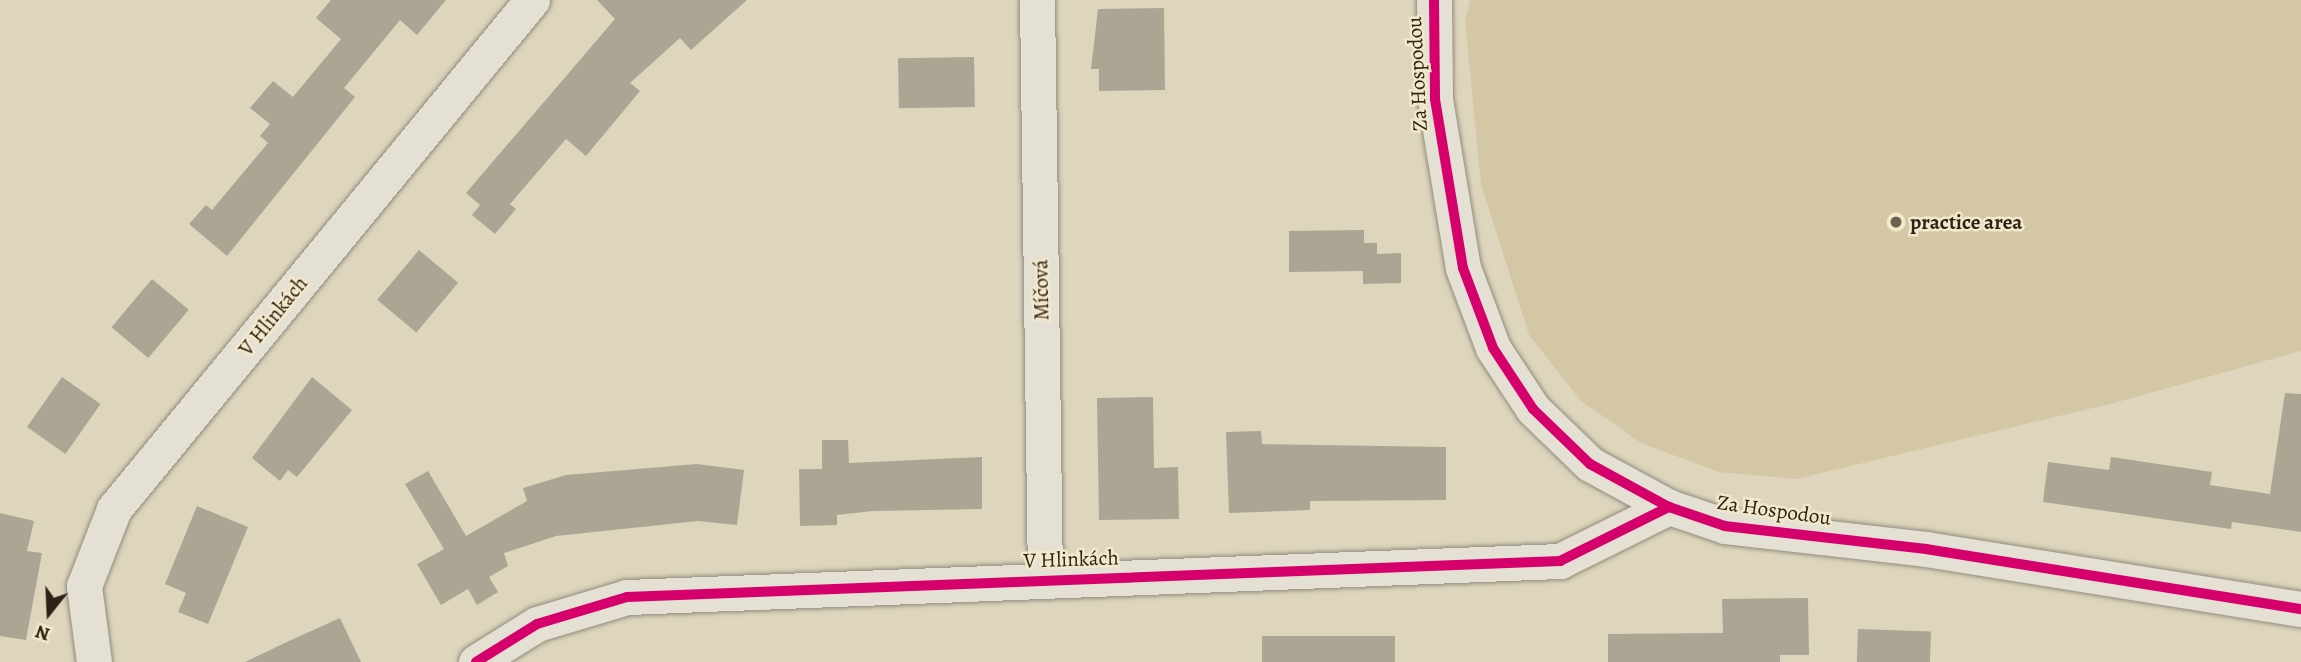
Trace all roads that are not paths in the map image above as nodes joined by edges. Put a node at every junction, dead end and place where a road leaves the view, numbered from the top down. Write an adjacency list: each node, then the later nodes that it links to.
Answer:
1 (533, 0): 7 (street, V Hlinkách)
2 (1037, 0): 5 (street, Míčová)
3 (1434, 0): 4 (street, Za Hospodou)
4 (1669, 507): 5 (street, V Hlinkách); 6 (street, Za Hospodou)
5 (1045, 579): 8 (street, V Hlinkách)
6 (2301, 609)
7 (94, 662)
8 (476, 662)

